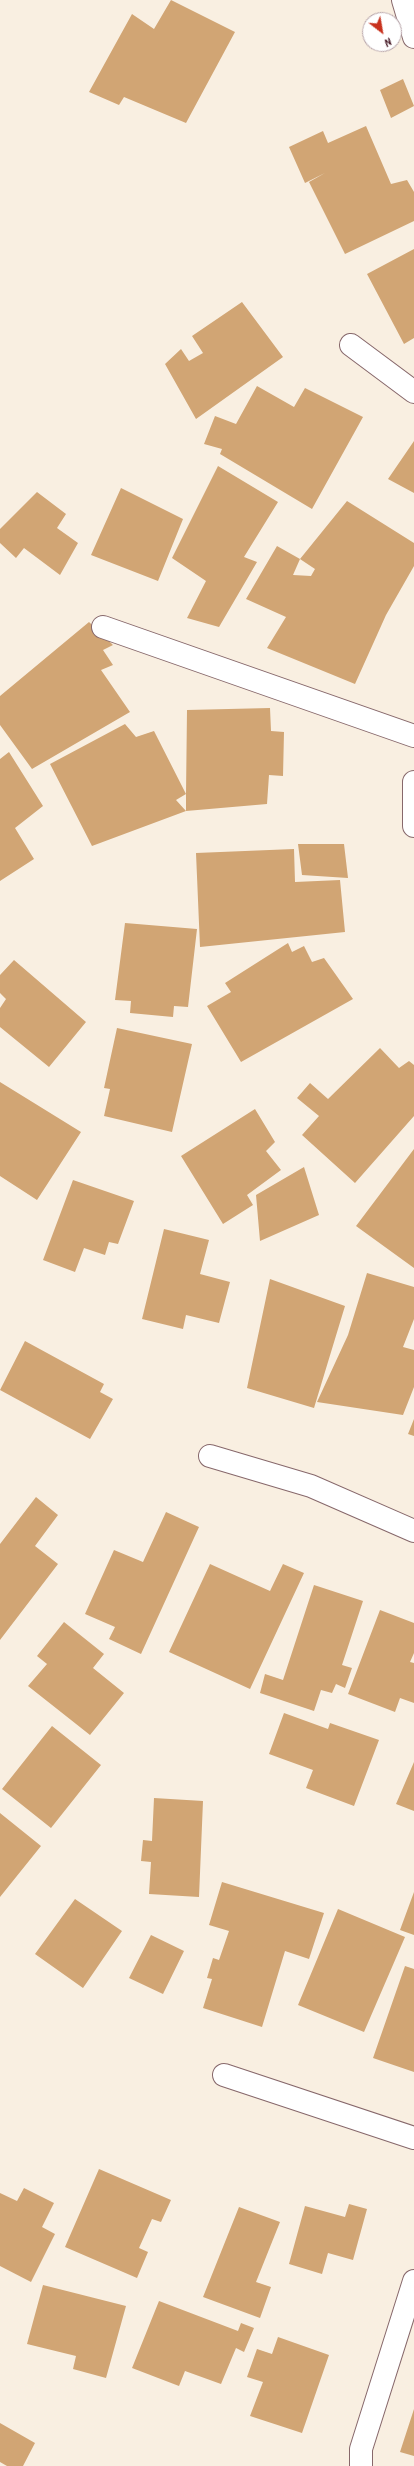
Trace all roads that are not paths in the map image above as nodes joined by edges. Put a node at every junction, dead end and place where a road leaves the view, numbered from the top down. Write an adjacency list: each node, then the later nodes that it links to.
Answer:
1 (403, 0): 2 (street)
2 (414, 37)
3 (351, 345): 4 (street)
4 (414, 392)
5 (103, 627): 6 (street)
6 (414, 736)
7 (414, 782): 8 (street)
8 (414, 826)
9 (210, 1456): 10 (street)
10 (414, 1531)
11 (224, 2075): 12 (street)
12 (414, 2138)
13 (414, 2281): 14 (street)
14 (360, 2466)

